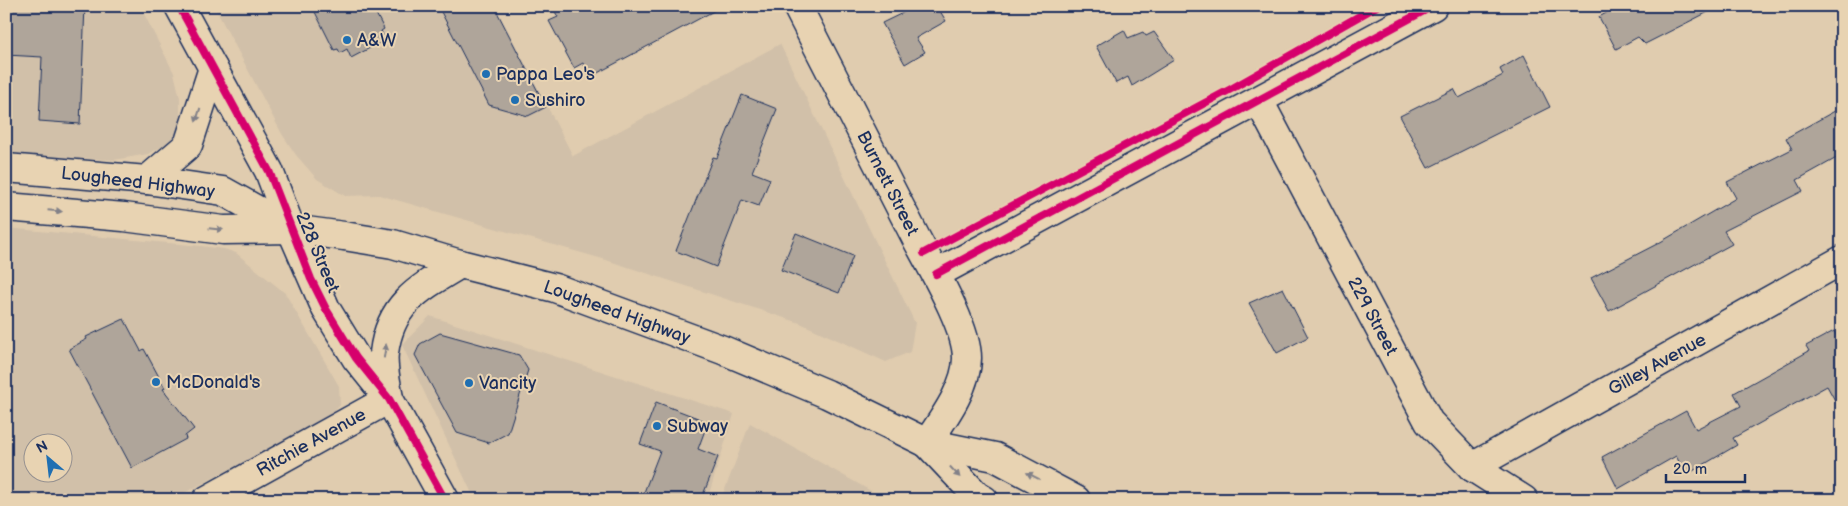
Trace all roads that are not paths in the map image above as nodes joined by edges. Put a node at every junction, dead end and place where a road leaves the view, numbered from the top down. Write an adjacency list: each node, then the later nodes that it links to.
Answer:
1 (179, 6): 4 (street, 228 Street)
2 (797, 6): 12 (street, Burnett Street)
3 (1433, 6): 5 (street)
4 (213, 68): 7 (street, one-way to 7); 9 (street, 228 Street)
5 (1259, 101): 12 (street); 15 (street, 229 Street)
6 (6, 168): 7 (street, Lougheed Highway)
7 (147, 180): 9 (street, Lougheed Highway)
8 (6, 207): 9 (street, Lougheed Highway, one-way to 9)
9 (291, 229): 11 (street, Lougheed Highway); 13 (street, 228 Street)
10 (1842, 260): 15 (street, Gilley Avenue)
11 (460, 264): 13 (street, one-way to 11); 14 (street, Lougheed Highway)
12 (936, 274): 14 (street, Burnett Street)
13 (389, 399): 16 (street, Ritchie Avenue); 17 (street, 228 Street)
14 (927, 443): 18 (street, Lougheed Highway, one-way to 18); 19 (street, Lougheed Highway, one-way to 14)
15 (1472, 468): 20 (street, 229 Street)
16 (207, 500)
17 (445, 500)
18 (984, 500)
19 (1076, 500)
20 (1524, 500)

